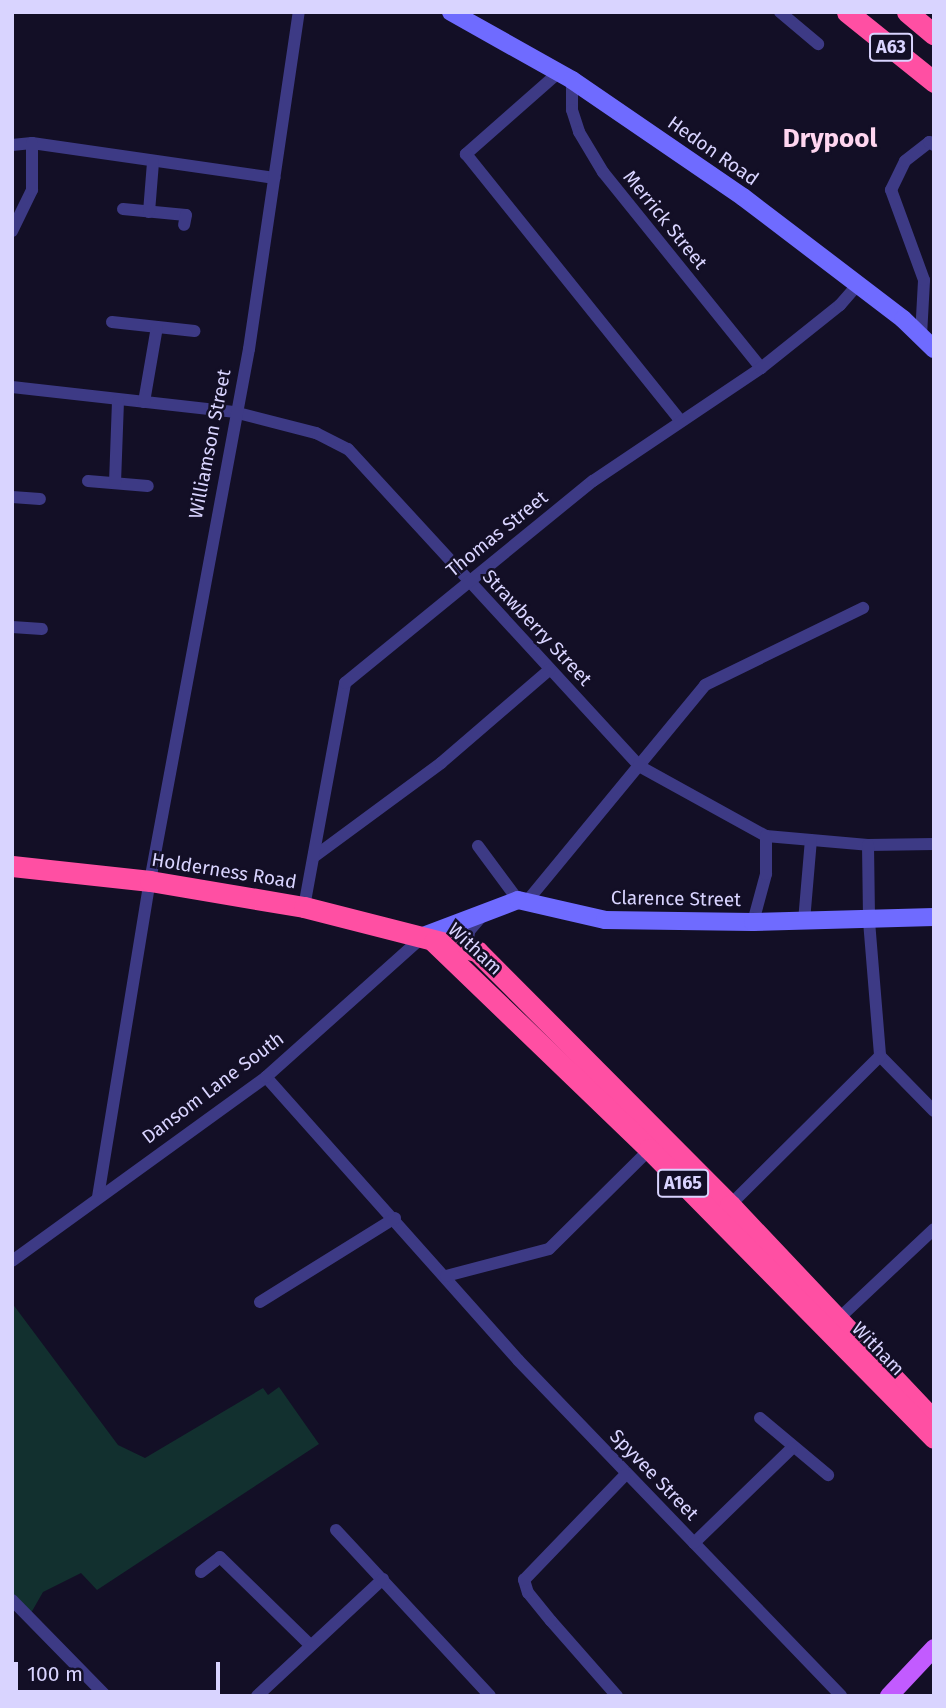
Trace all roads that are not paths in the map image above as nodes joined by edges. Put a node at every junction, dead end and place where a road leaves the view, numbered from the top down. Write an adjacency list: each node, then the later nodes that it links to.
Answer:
1 (299, 12): 14 (street, Williamson Street)
2 (780, 12): 7 (street)
3 (847, 12): 9 (highway, A63)
4 (907, 12): 6 (highway, A63)
5 (453, 13): 8 (street, Hedon Road)
6 (934, 34)
7 (818, 44)
8 (565, 77): 19 (street, Hedon Road); 24 (street, Merrick Street); 29 (street)
9 (934, 82)
10 (32, 144): 11 (street); 13 (street); 18 (street)
11 (12, 145)
12 (934, 145): 23 (street)
13 (153, 162): 14 (street); 16 (street)
14 (274, 178): 28 (street, Williamson Street)
15 (123, 209): 16 (street)
16 (149, 212): 17 (street)
17 (184, 225)
18 (12, 231)
19 (858, 284): 23 (street, Hedon Road); 24 (street, Thomas Street)
20 (112, 322): 21 (street)
21 (157, 327): 22 (street); 27 (street)
22 (195, 331)
23 (928, 342)
24 (761, 368): 29 (street, Thomas Street)
25 (12, 387): 26 (street, Strawberry Street)
26 (118, 401): 27 (street, Strawberry Street); 31 (street)
27 (144, 402): 28 (street, Strawberry Street)
28 (234, 412): 35 (street, Strawberry Street); 48 (street, Williamson Street)
29 (680, 419): 35 (street, Thomas Street)
30 (88, 481): 31 (street)
31 (115, 483): 32 (street)
32 (148, 486)
33 (12, 497): 34 (street)
34 (40, 499)
35 (469, 583): 39 (street, Strawberry Street); 46 (street, Thomas Street)
36 (863, 608): 40 (street)
37 (12, 627): 38 (street)
38 (42, 629)
39 (549, 670): 40 (street, Strawberry Street); 46 (street)
40 (639, 766): 41 (street, Strawberry Street); 49 (street)
41 (766, 836): 42 (street); 55 (street)
42 (811, 840): 44 (street); 54 (street)
43 (934, 844): 44 (street)
44 (868, 845): 53 (street)
45 (478, 846): 49 (street)
46 (315, 856): 50 (street, Thomas Street)
47 (12, 866): 48 (highway, Holderness Road / A165)
48 (150, 881): 50 (highway, Holderness Road / A165); 62 (street, Williamson Street)
49 (523, 900): 51 (street); 55 (street, Clarence Street)
50 (304, 907): 56 (highway, Holderness Road / A165)
51 (492, 908): 56 (street); 57 (street)
52 (934, 916): 53 (street, Clarence Street)
53 (869, 920): 54 (street, Clarence Street); 58 (street)
54 (804, 921): 55 (street, Clarence Street)
55 (753, 922)
56 (426, 935): 57 (highway, Witham / A165); 59 (street, Dansom Lane South); 61 (highway, Witham / A165)
57 (477, 951): 61 (highway, Witham / A165)
58 (880, 1056): 60 (street); 63 (street)
59 (266, 1077): 62 (street, Dansom Lane South); 64 (street, Spyvee Street)
60 (934, 1111)
61 (656, 1143): 63 (highway, Witham / A165); 67 (street)
62 (98, 1196): 66 (street, Dansom Lane South)
63 (724, 1212): 69 (highway, Witham / A165)
64 (395, 1218): 67 (street, Spyvee Street); 68 (street)
65 (934, 1229): 69 (street)
66 (12, 1261)
67 (446, 1276): 74 (street, Spyvee Street)
68 (260, 1302)
69 (833, 1324): 71 (highway, Witham / A165); 72 (highway, Witham / A165)
70 (760, 1418): 73 (street)
71 (934, 1421)
72 (934, 1438)
73 (792, 1448): 75 (street); 77 (street)
74 (625, 1475): 77 (street, Spyvee Street); 86 (street)
75 (828, 1475)
76 (336, 1530): 79 (street)
77 (694, 1543): 87 (street, Spyvee Street)
78 (201, 1572): 81 (street)
79 (383, 1579): 81 (street); 85 (street)
80 (12, 1600): 84 (street)
81 (309, 1644): 83 (street)
82 (934, 1648): 88 (main road)
83 (261, 1694)
84 (106, 1696)
85 (490, 1696)
86 (617, 1696)
87 (841, 1696)
88 (889, 1696)

